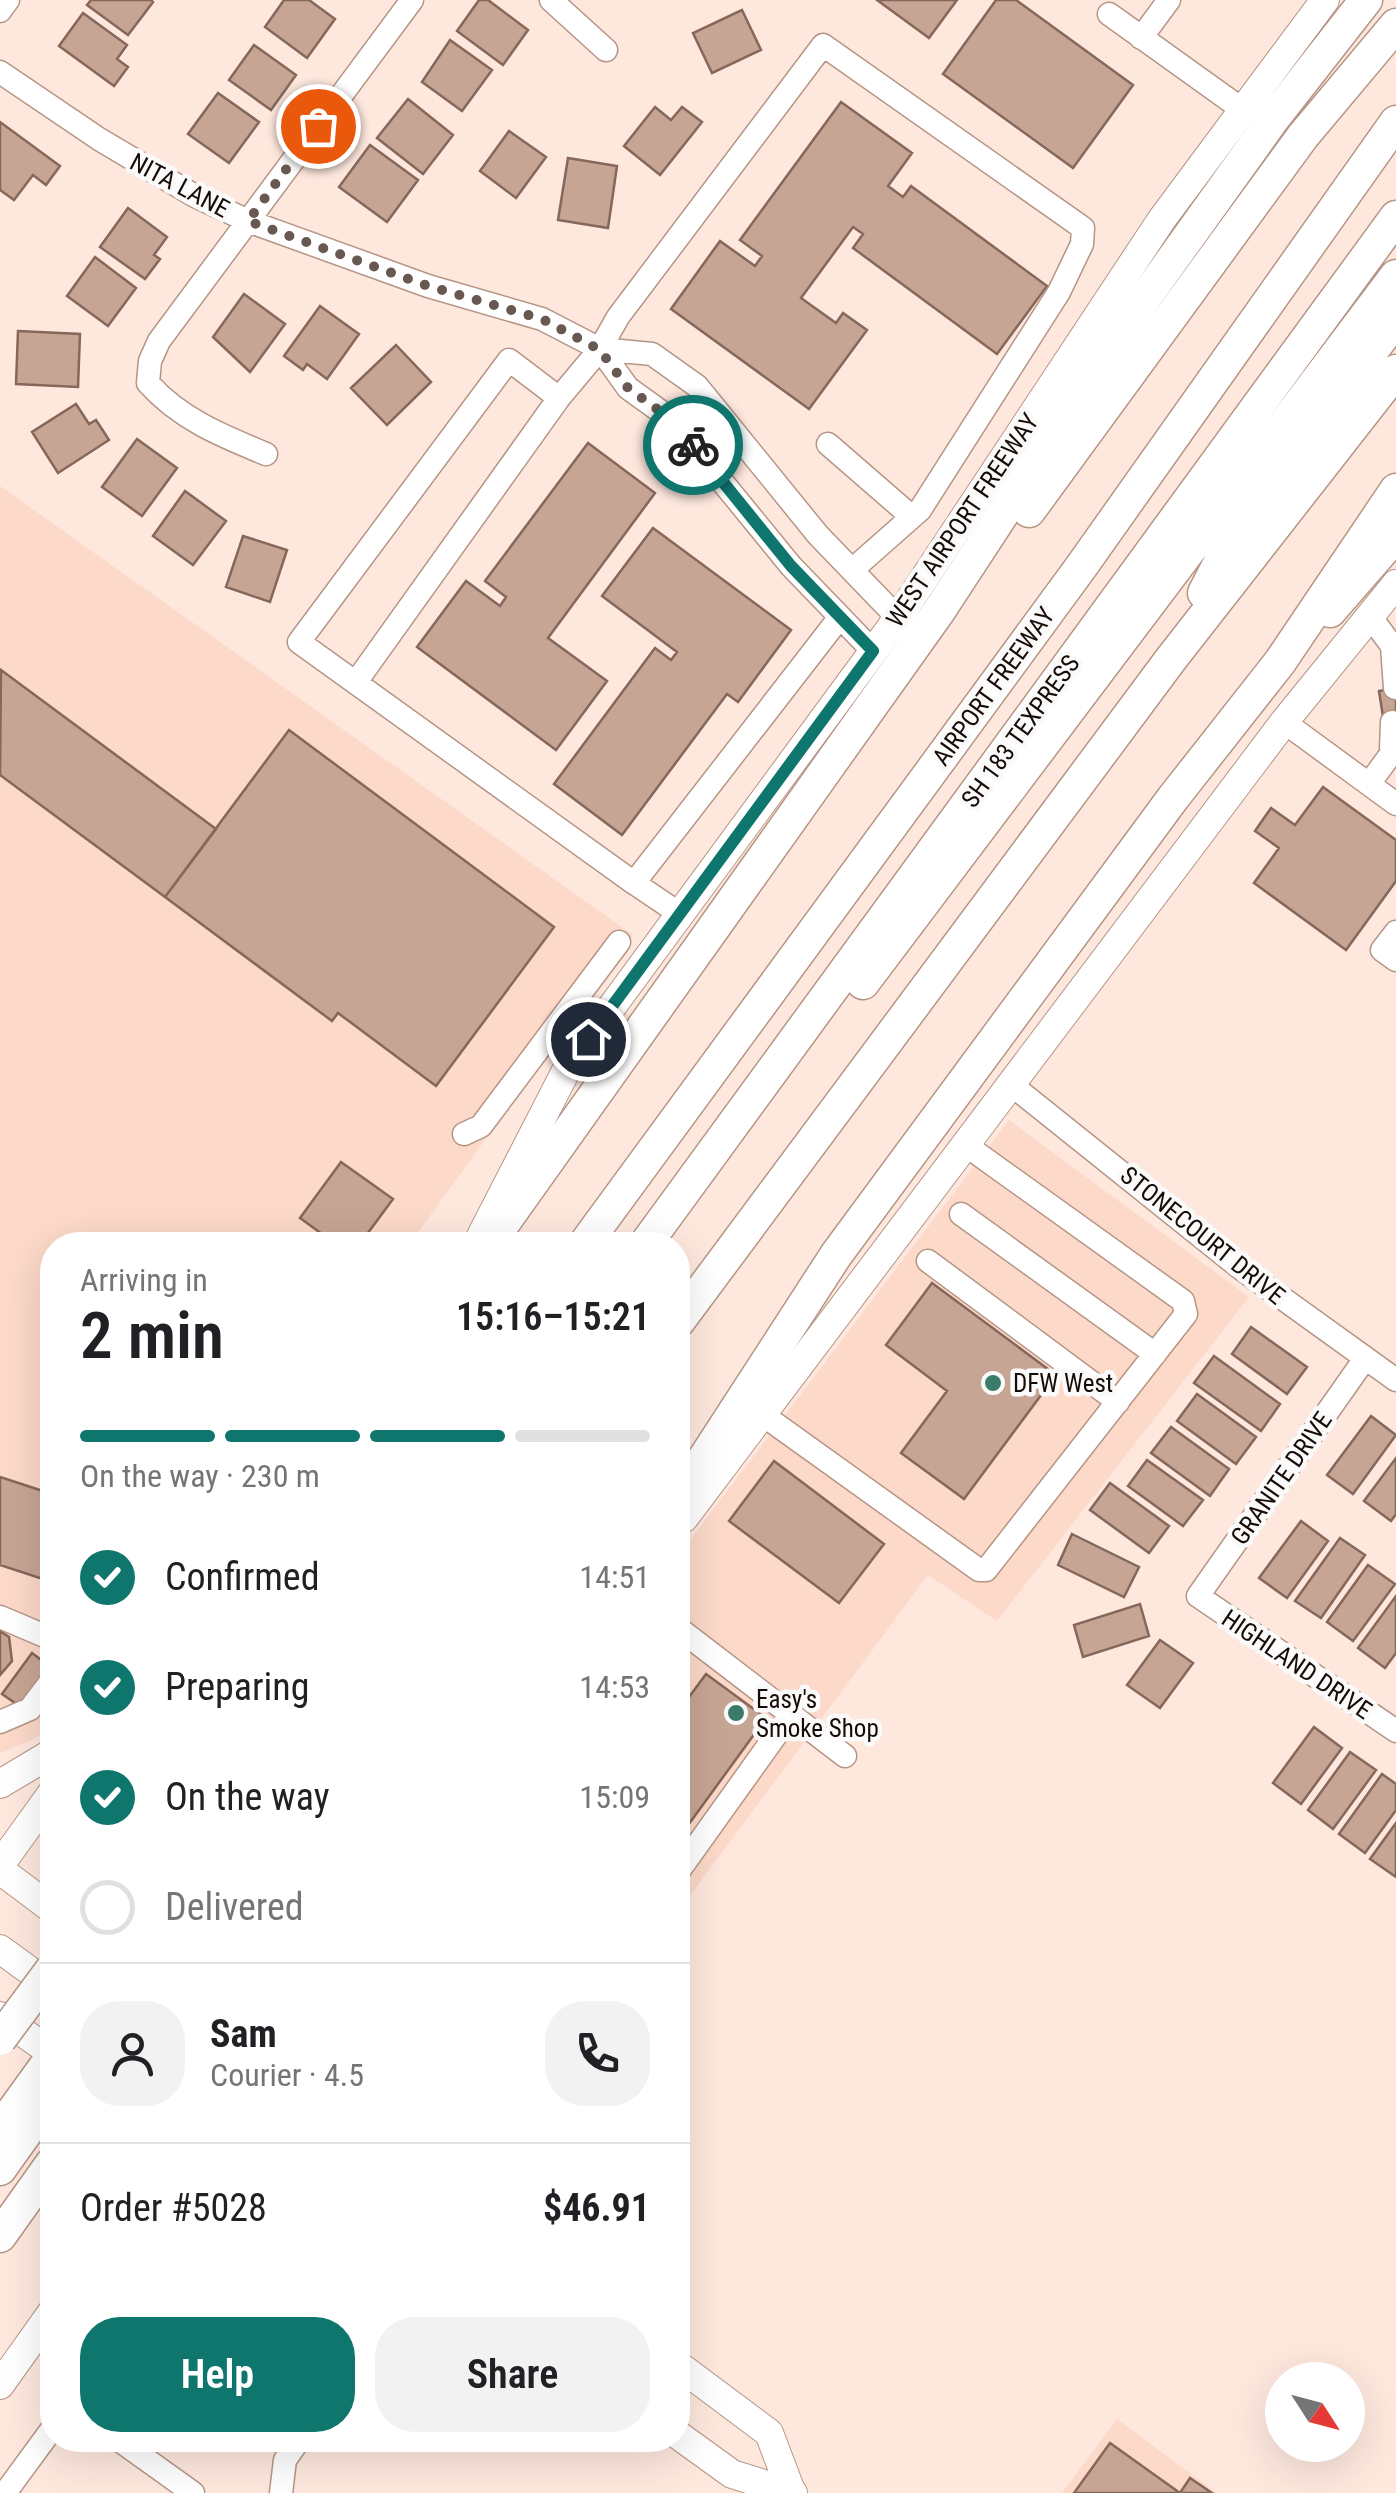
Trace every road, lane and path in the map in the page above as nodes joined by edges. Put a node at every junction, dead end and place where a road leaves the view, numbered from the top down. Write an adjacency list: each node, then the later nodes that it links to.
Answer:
1 (8, 0): 7 (street)
2 (412, 0): 16 (street)
3 (551, 0): 11 (street)
4 (1169, 0): 10 (street)
5 (1325, 0): 13 (main road, WEST AIRPORT FREEWAY)
6 (1366, 0): 44 (highway)
7 (0, 11)
8 (1108, 14): 10 (street)
9 (1396, 25): 44 (highway)
10 (1141, 38): 13 (street)
11 (606, 50)
12 (0, 72): 16 (street, NITA LANE)
13 (1243, 110): 31 (main road, WEST AIRPORT FREEWAY)
14 (1396, 122): 54 (highway, AIRPORT FREEWAY)
15 (1396, 216): 55 (highway, SH 183 TEXPRESS)
16 (248, 221): 19 (street, NITA LANE); 23 (street)
17 (1396, 276): 56 (highway, SH 183 TEXPRESS)
18 (1396, 319): 33 (highway)
19 (600, 350): 21 (street); 25 (street); 27 (street, NITA LANE); 30 (street, NITA LANE)
20 (1396, 371): 33 (highway)
21 (559, 398): 35 (street); 35 (street)
22 (828, 444): 25 (street)
23 (266, 454)
24 (1396, 490): 34 (highway)
25 (912, 517): 27 (street)
26 (1396, 535): 34 (highway)
27 (852, 570): 31 (street, NITA LANE)
28 (1396, 584): 29 (main road)
29 (1370, 616): 36 (street); 37 (main road)
30 (840, 618): 32 (street, NITA LANE); 42 (street)
31 (898, 618): 32 (main road, WEST AIRPORT FREEWAY)
32 (873, 651): 43 (main road, WEST AIRPORT FREEWAY)
33 (1171, 659): 58 (highway)
34 (1280, 662): 64 (highway)
35 (356, 682): 42 (street)
36 (1396, 688)
37 (1284, 722): 40 (street); 48 (main road)
38 (1392, 722): 39 (street)
39 (1394, 748): 40 (street)
40 (1368, 784): 41 (street)
41 (1396, 804)
42 (634, 882): 43 (street)
43 (680, 914): 52 (main road, WEST AIRPORT FREEWAY)
44 (721, 923): 53 (highway)
45 (1396, 932): 47 (street)
46 (620, 942): 49 (street)
47 (1396, 960)
48 (1013, 1086): 50 (main road); 60 (street, STONECOURT DRIVE)
49 (464, 1134)
50 (967, 1146): 59 (street); 63 (main road)
51 (961, 1214): 59 (street)
52 (483, 1232)
53 (497, 1232)
54 (594, 1232)
55 (654, 1232)
56 (681, 1232)
57 (928, 1262): 62 (street)
58 (690, 1306)
59 (1154, 1354): 62 (street)
60 (1364, 1360): 61 (street, STONECOURT DRIVE); 66 (street, GRANITE DRIVE)
61 (1396, 1380)
62 (1118, 1402): 63 (street)
63 (762, 1415): 65 (main road)
64 (690, 1484)
65 (690, 1511)
66 (1198, 1596): 73 (street, HIGHLAND DRIVE)
67 (0, 1617): 68 (street)
68 (40, 1634)
69 (690, 1644): 71 (street)
70 (40, 1696): 72 (street)
71 (791, 1714): 74 (street); 78 (street)
72 (0, 1722)
73 (1396, 1731)
74 (845, 1756)
75 (40, 1760): 76 (main road)
76 (0, 1784)
77 (40, 1810): 79 (main road)
78 (690, 1855)
79 (0, 1868): 80 (main road)
80 (40, 1900)
81 (0, 1949): 82 (main road)
82 (40, 1978)
83 (40, 1984): 85 (highway, bridge)
84 (0, 2016): 86 (main road)
85 (0, 2038)
86 (40, 2046)
87 (40, 2100): 89 (highway)
88 (40, 2101): 90 (highway)
89 (0, 2129)
90 (0, 2169)
91 (40, 2180): 92 (highway)
92 (0, 2236)
93 (40, 2329): 95 (main road)
94 (40, 2347): 95 (main road)
95 (18, 2361): 97 (main road)
96 (690, 2374): 102 (main road)
97 (0, 2385)
98 (690, 2444): 102 (main road)
99 (40, 2446): 103 (street)
100 (136, 2452): 104 (street)
101 (291, 2452): 105 (street)
102 (791, 2492)
103 (6, 2493)
104 (193, 2493)
105 (281, 2493)

